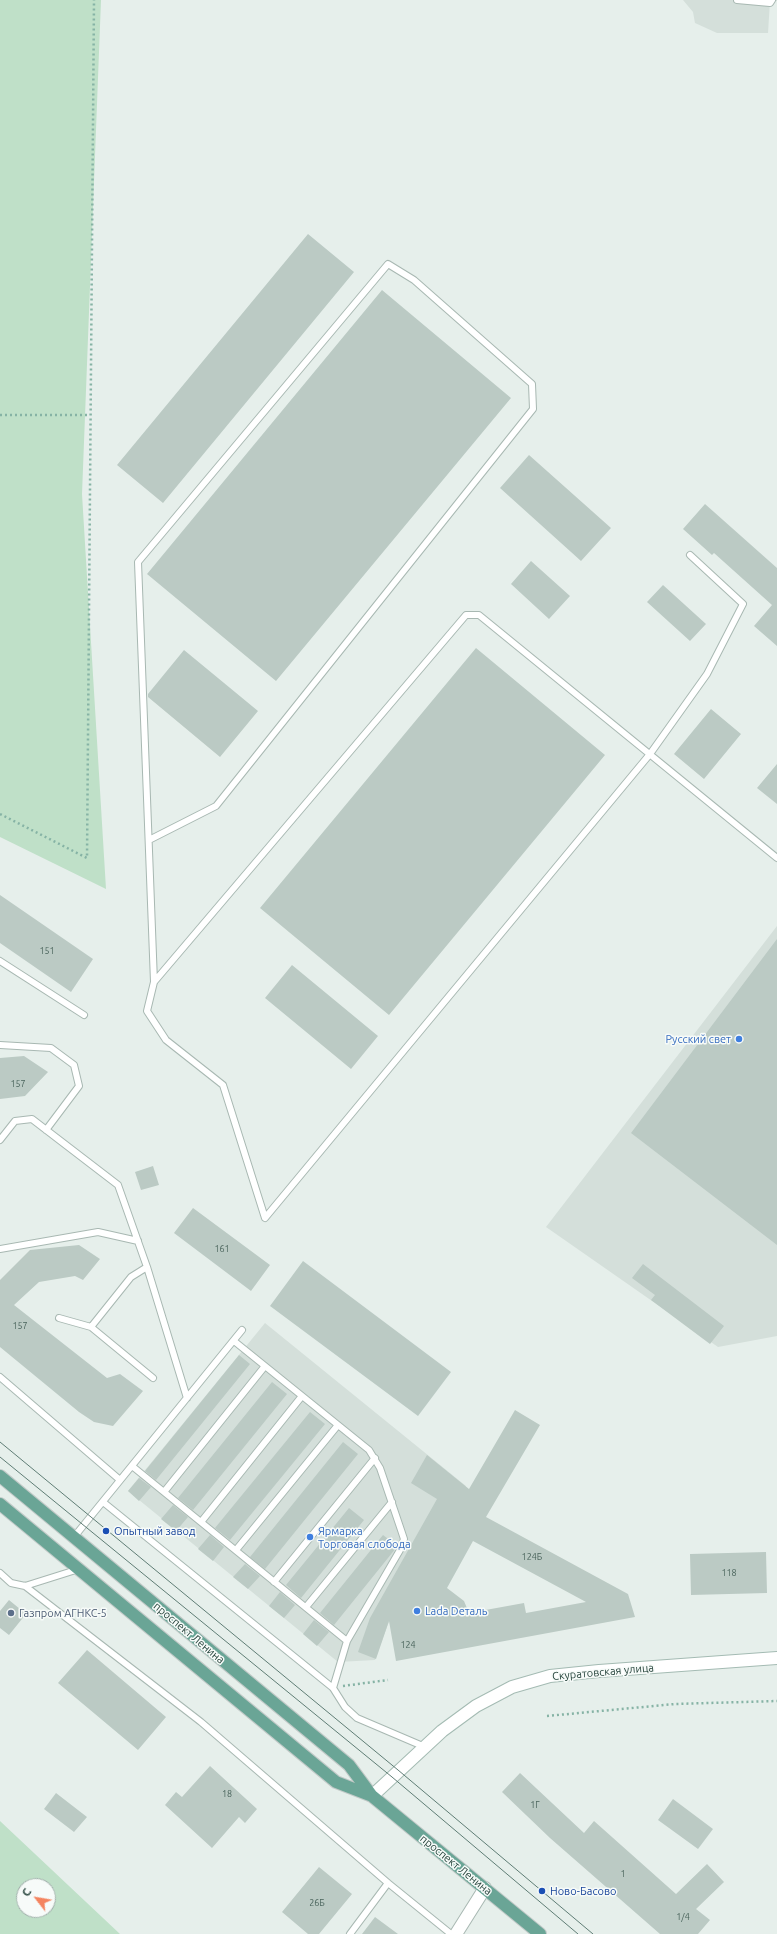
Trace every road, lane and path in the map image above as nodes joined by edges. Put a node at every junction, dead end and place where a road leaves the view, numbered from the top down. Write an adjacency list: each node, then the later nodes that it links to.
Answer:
1 (94, 0): 5 (path)
2 (737, 0): 3 (lane)
3 (772, 0)
4 (0, 414): 5 (path)
5 (90, 415): 8 (path)
6 (690, 555): 7 (lane)
7 (650, 754): 10 (lane); 12 (lane); 12 (lane)
8 (0, 814)
9 (149, 840): 9 (lane); 12 (lane)
10 (777, 858)
11 (0, 961): 13 (lane)
12 (154, 982)
13 (84, 1015)
14 (0, 1045): 15 (lane)
15 (46, 1130): 16 (lane); 17 (lane)
16 (0, 1140)
17 (138, 1241): 18 (lane); 19 (lane)
18 (0, 1249)
19 (147, 1267): 21 (lane); 28 (lane)
20 (59, 1318): 21 (lane)
21 (91, 1327): 26 (lane)
22 (242, 1330): 23 (lane)
23 (234, 1341): 24 (lane); 28 (lane)
24 (265, 1366): 27 (lane); 34 (lane)
25 (0, 1377): 33 (lane)
26 (153, 1378)
27 (302, 1396): 29 (lane); 38 (lane)
28 (187, 1398): 31 (lane)
29 (338, 1425): 30 (lane); 40 (lane)
30 (375, 1458): 36 (lane); 44 (lane)
31 (132, 1466): 33 (lane); 34 (lane)
32 (0, 1476): 39 (main road, проспект Ленина)
33 (120, 1480): 35 (lane)
34 (164, 1492): 38 (lane)
35 (103, 1502): 39 (lane); 50 (lane)
36 (392, 1502): 46 (lane); 47 (lane)
37 (0, 1504): 41 (main road, проспект Ленина)
38 (200, 1522): 40 (lane)
39 (74, 1537): 41 (main road); 54 (main road, проспект Ленина)
40 (236, 1550): 44 (lane)
41 (60, 1554): 42 (main road, проспект Ленина)
42 (79, 1569): 45 (lane); 54 (main road, проспект Ленина)
43 (0, 1573): 45 (lane)
44 (274, 1582): 46 (lane)
45 (25, 1586): 55 (lane)
46 (306, 1608): 47 (lane)
47 (347, 1641): 50 (lane)
48 (777, 1658): 53 (street, Скуратовская улица)
49 (388, 1680): 50 (path)
50 (333, 1688): 53 (lane)
51 (777, 1701): 52 (path)
52 (547, 1716)
53 (425, 1747): 54 (street, Скуратовская улица)
54 (372, 1796): 56 (main road, проспект Ленина)
55 (388, 1883): 57 (lane); 58 (lane)
56 (484, 1888): 59 (street); 60 (main road, проспект Ленина)
57 (350, 1934)
58 (451, 1934)
59 (456, 1934)
60 (540, 1934)

